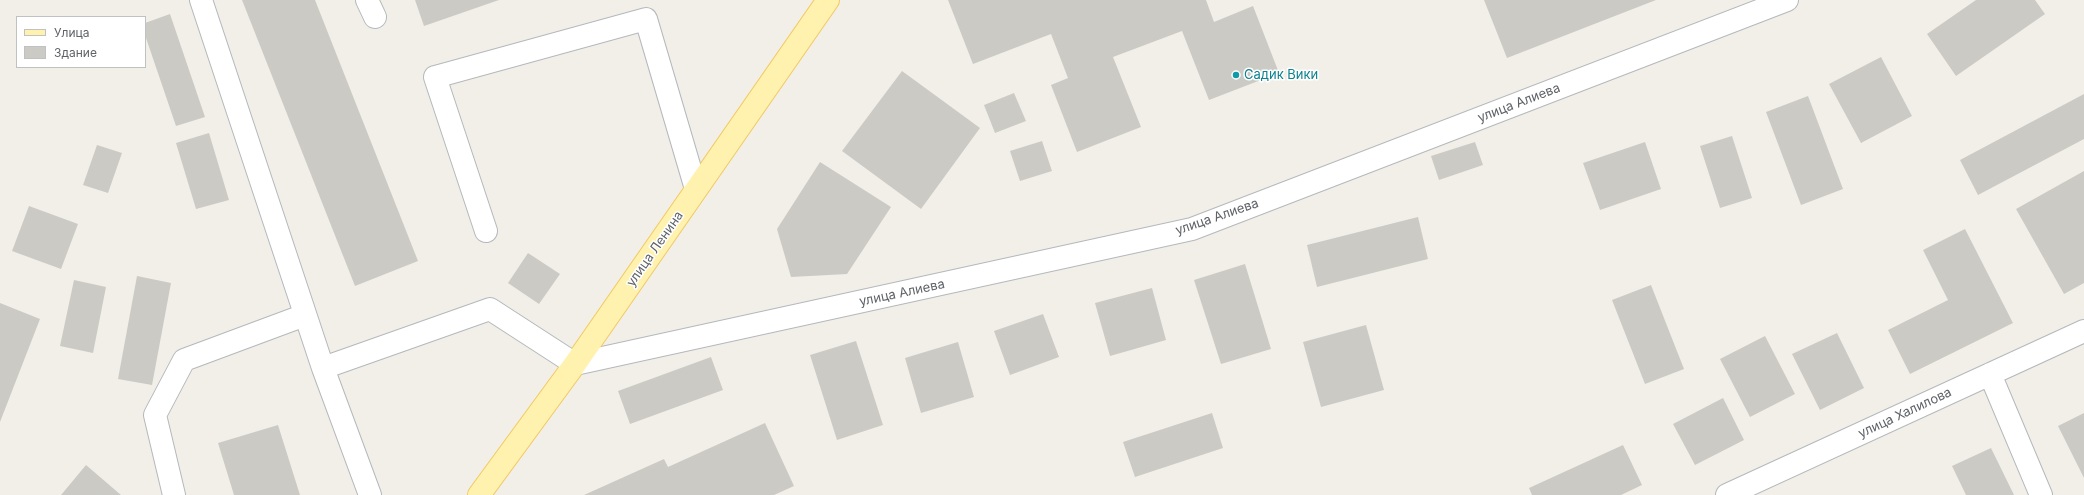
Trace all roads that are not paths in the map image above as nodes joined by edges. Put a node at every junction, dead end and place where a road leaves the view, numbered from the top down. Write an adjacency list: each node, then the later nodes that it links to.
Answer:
1 (201, 0): 6 (street)
2 (828, 0): 4 (main road, улица Ленина)
3 (1787, 0): 8 (street, улица Алиева)
4 (696, 189): 5 (street); 8 (main road, улица Ленина)
5 (486, 231)
6 (305, 315): 9 (street); 11 (street)
7 (2084, 331): 10 (street, улица Халилова)
8 (575, 364): 9 (street); 13 (main road, улица Ленина)
9 (323, 368): 12 (street)
10 (1990, 374): 14 (street, улица Халилова); 15 (street)
11 (174, 495)
12 (370, 495)
13 (479, 495)
14 (1727, 495)
15 (2041, 495)

